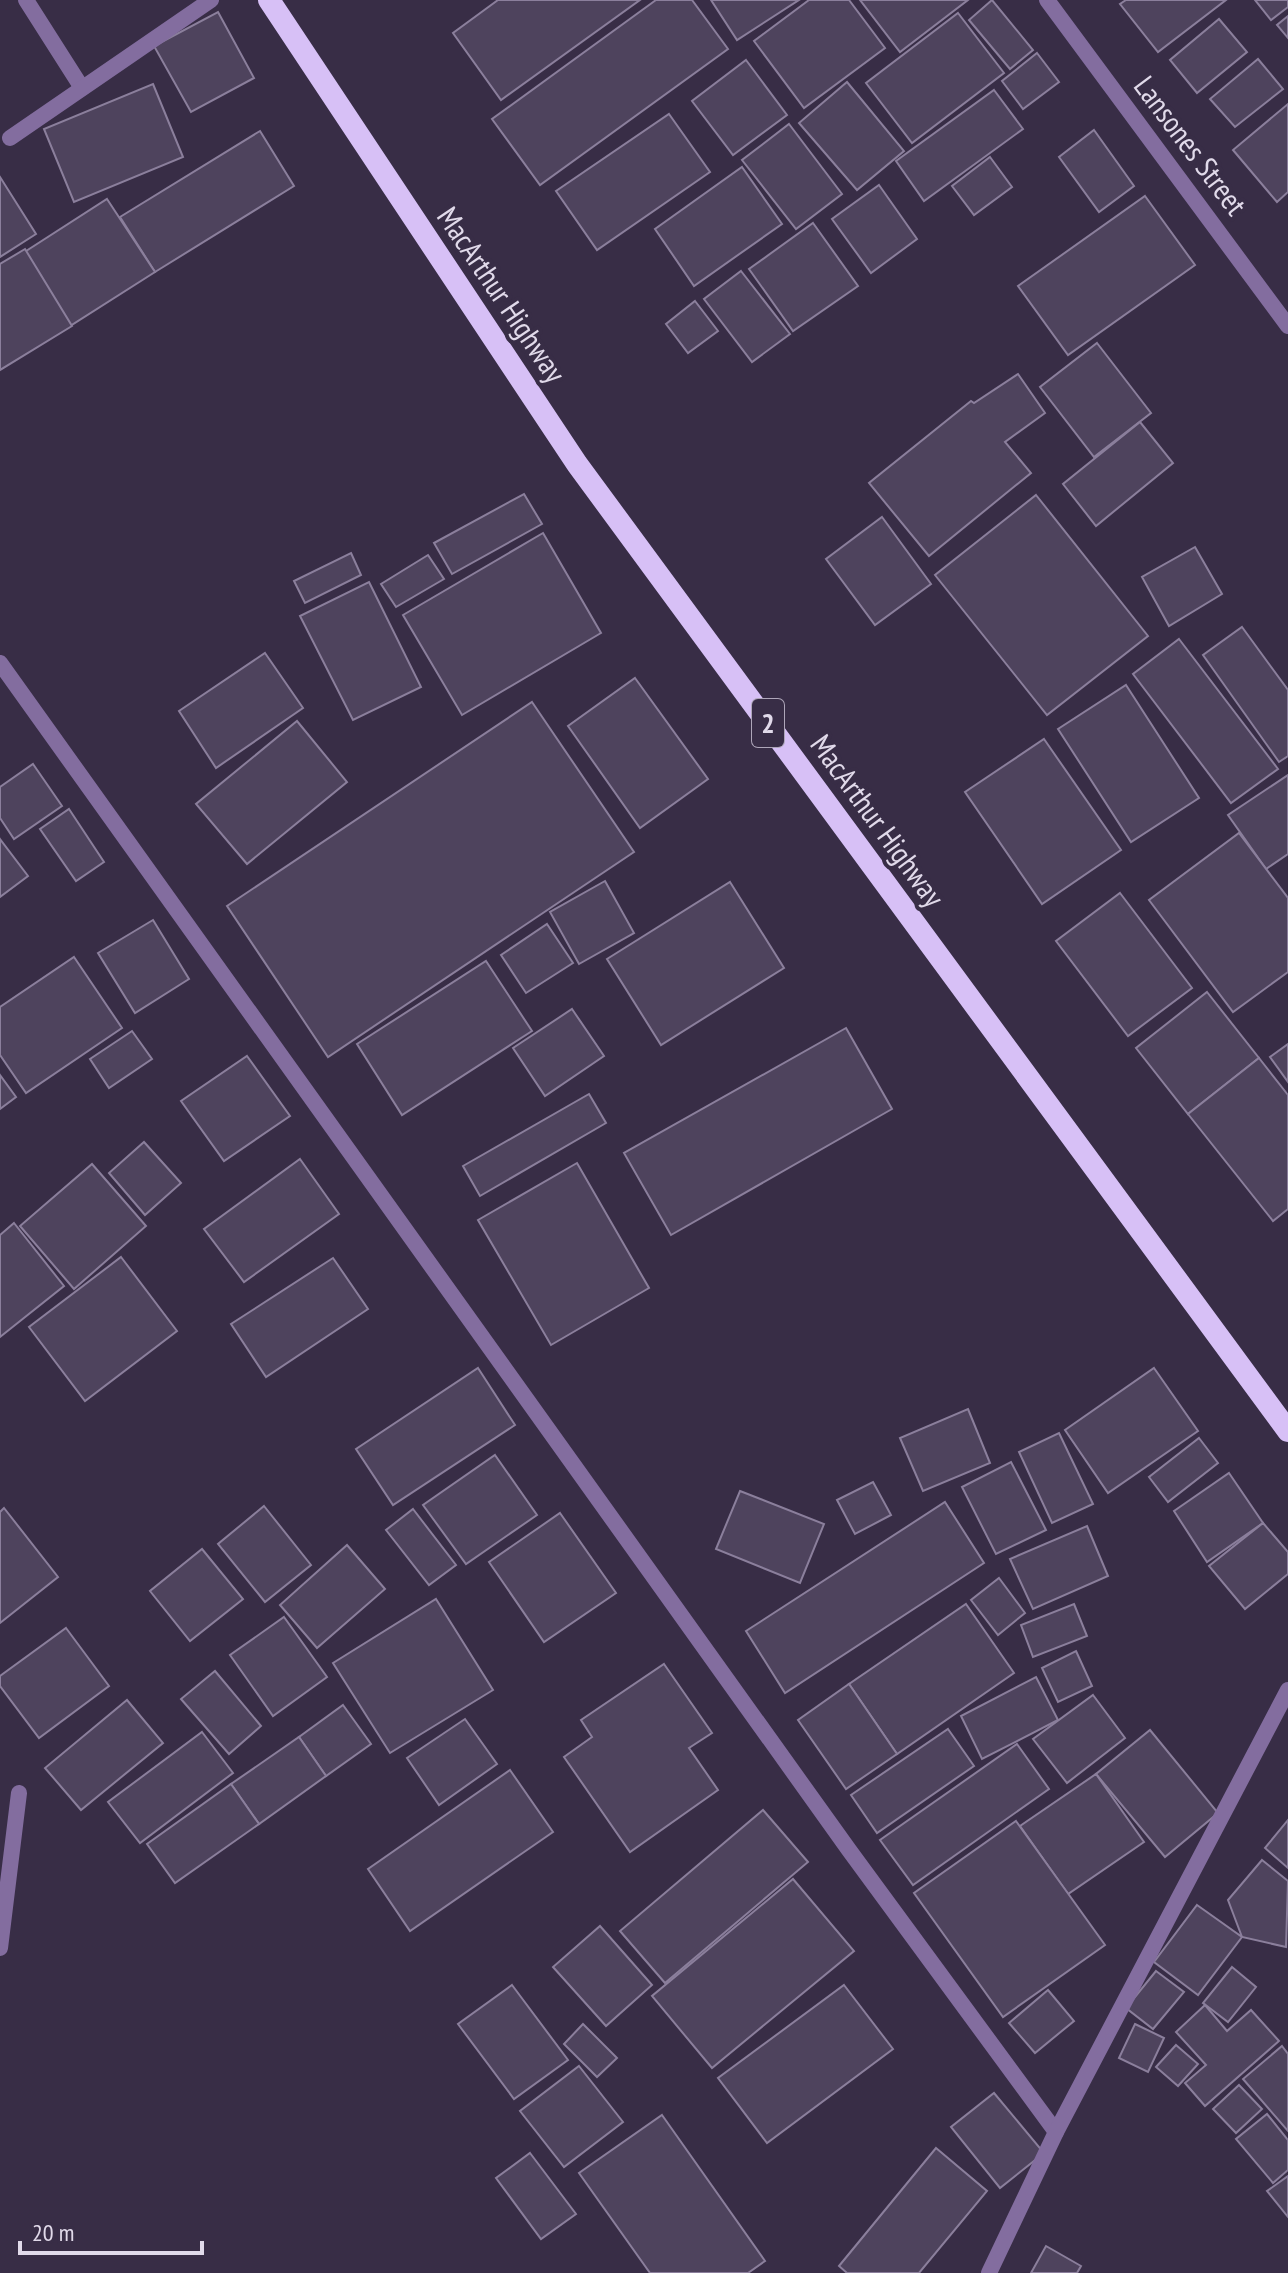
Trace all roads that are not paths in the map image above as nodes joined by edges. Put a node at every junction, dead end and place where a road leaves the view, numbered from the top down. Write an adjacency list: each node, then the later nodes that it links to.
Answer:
1 (26, 0): 5 (street)
2 (211, 0): 5 (street)
3 (269, 0): 9 (highway, MacArthur Highway / 2)
4 (1047, 0): 7 (street, Lansones Street)
5 (82, 88): 6 (street)
6 (10, 138)
7 (1288, 326)
8 (0, 663): 13 (street)
9 (1288, 1431)
10 (1288, 1690): 13 (street)
11 (19, 1793): 12 (street)
12 (0, 1948)
13 (1056, 2132): 14 (street)
14 (989, 2273)

